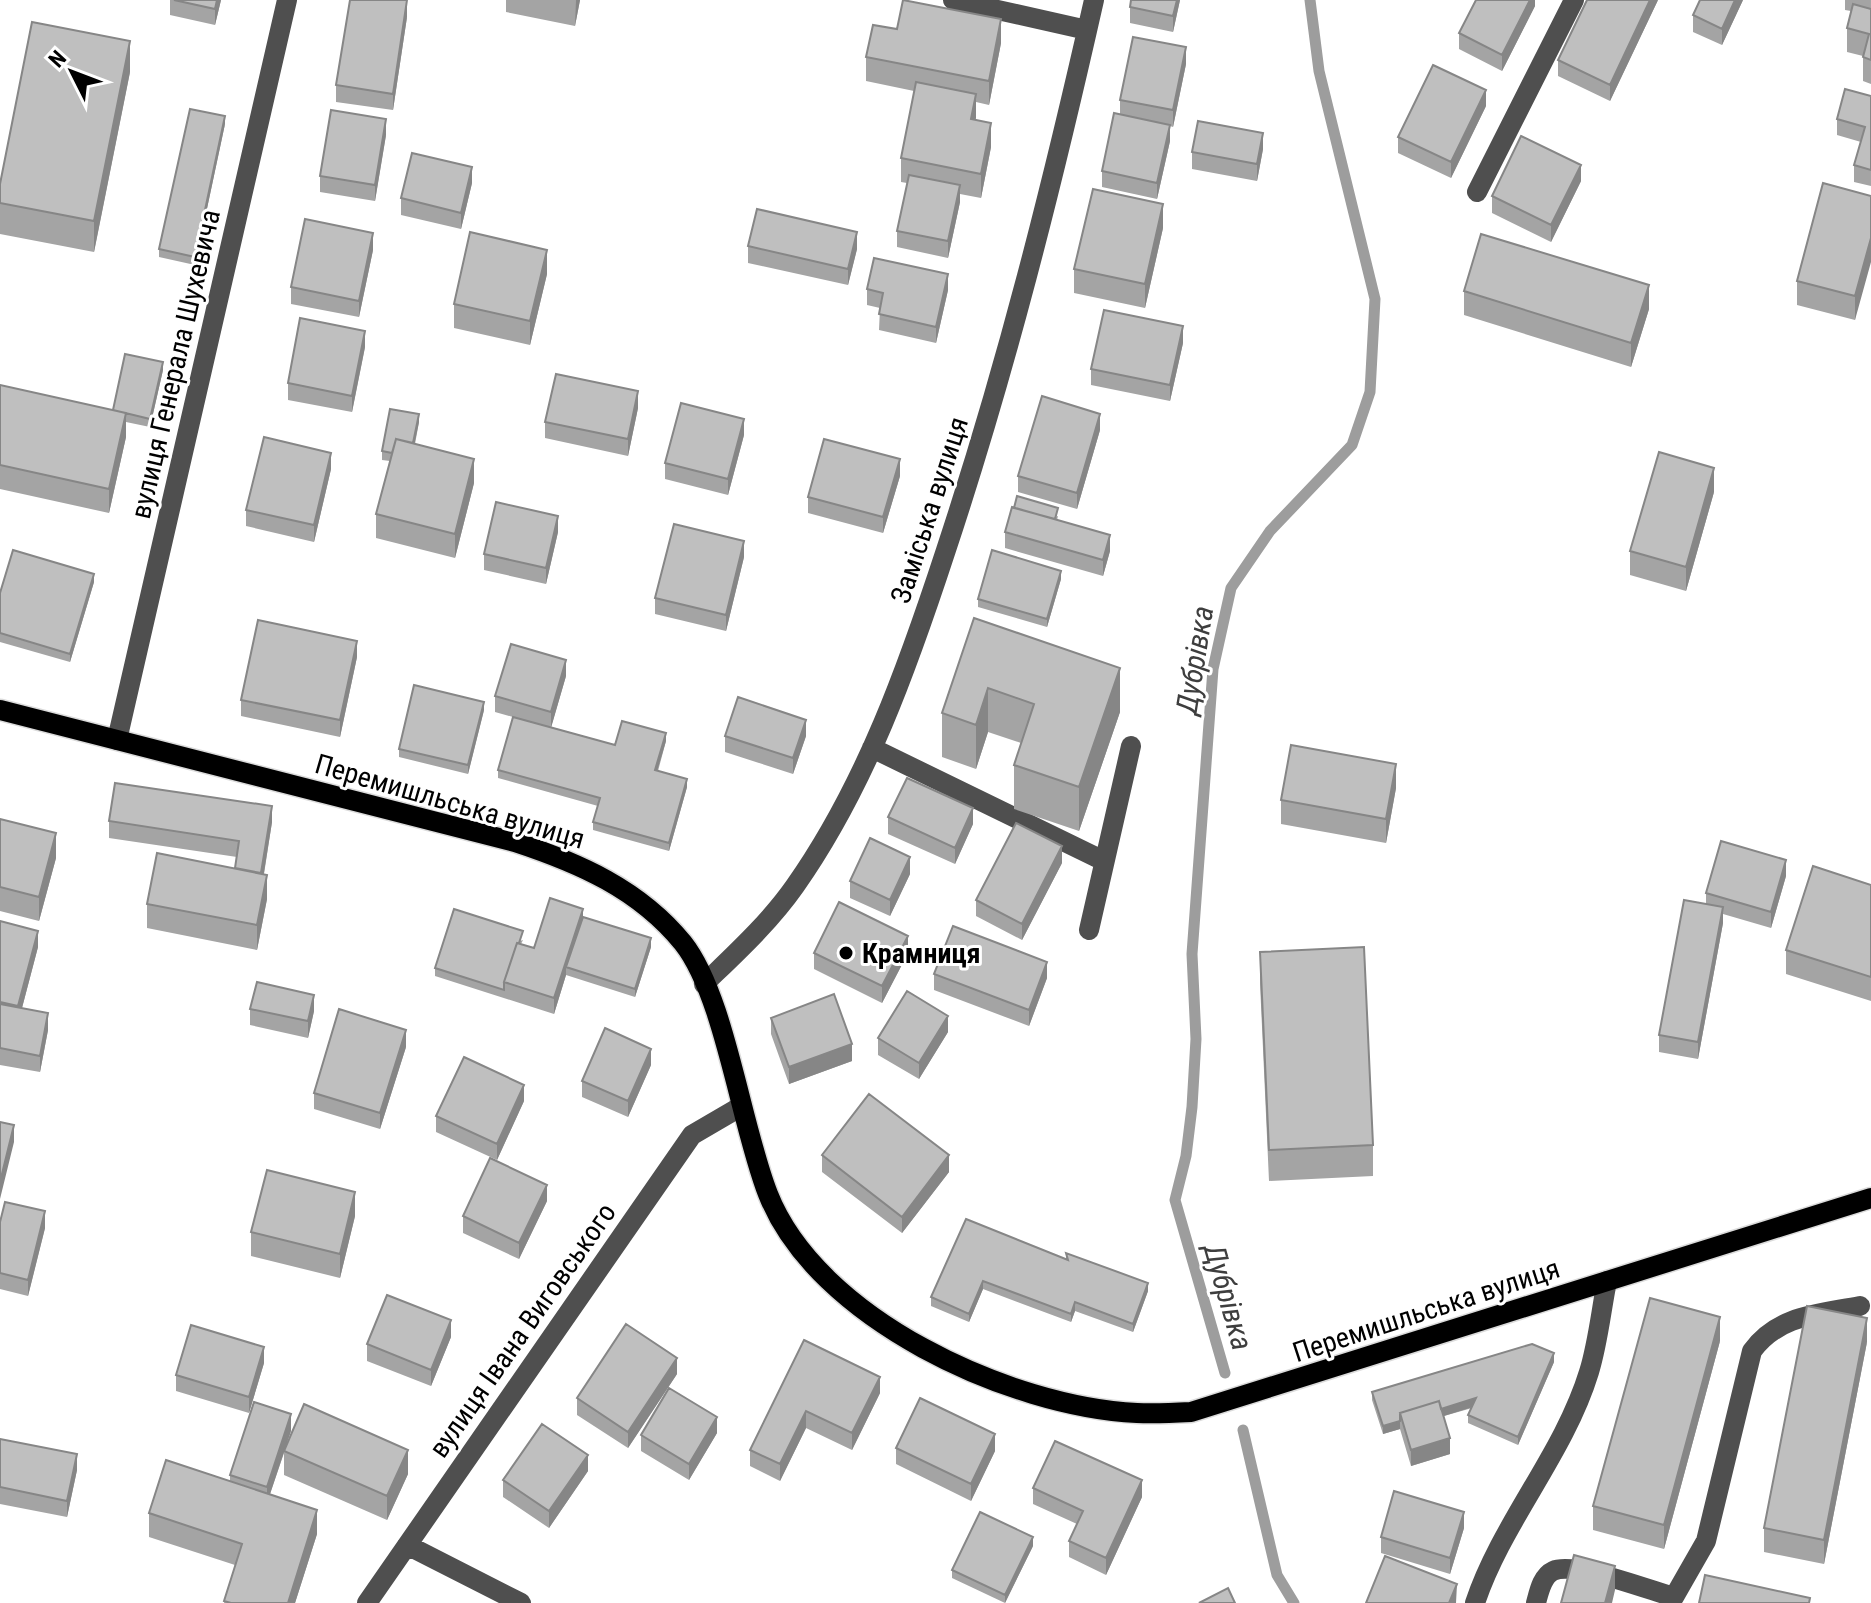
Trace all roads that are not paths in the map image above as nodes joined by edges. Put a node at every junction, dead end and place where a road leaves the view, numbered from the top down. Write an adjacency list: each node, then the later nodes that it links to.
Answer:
1 (287, 0): 8 (street, вулиця Генерала Шухевича)
2 (953, 0): 5 (street)
3 (1094, 0): 5 (street, Заміська вулиця)
4 (1574, 0): 6 (street)
5 (1087, 30): 10 (street, Заміська вулиця)
6 (1477, 192)
7 (0, 710): 8 (main road, Перемишльська вулиця)
8 (117, 740): 13 (main road, Перемишльська вулиця)
9 (1131, 746): 11 (street)
10 (872, 748): 11 (street); 13 (street, Заміська вулиця)
11 (1104, 861): 12 (street)
12 (1089, 930)
13 (704, 984): 14 (main road, Перемишльська вулиця)
14 (740, 1107): 16 (main road, Перемишльська вулиця); 18 (street, вулиця Івана Виговського)
15 (1871, 1198): 16 (main road, Перемишльська вулиця)
16 (1607, 1281): 21 (street)
17 (1860, 1306): 22 (street)
18 (407, 1545): 19 (street, вулиця Івана Виговського); 20 (street)
19 (367, 1603)
20 (521, 1603)
21 (1475, 1603)
22 (1536, 1603)

